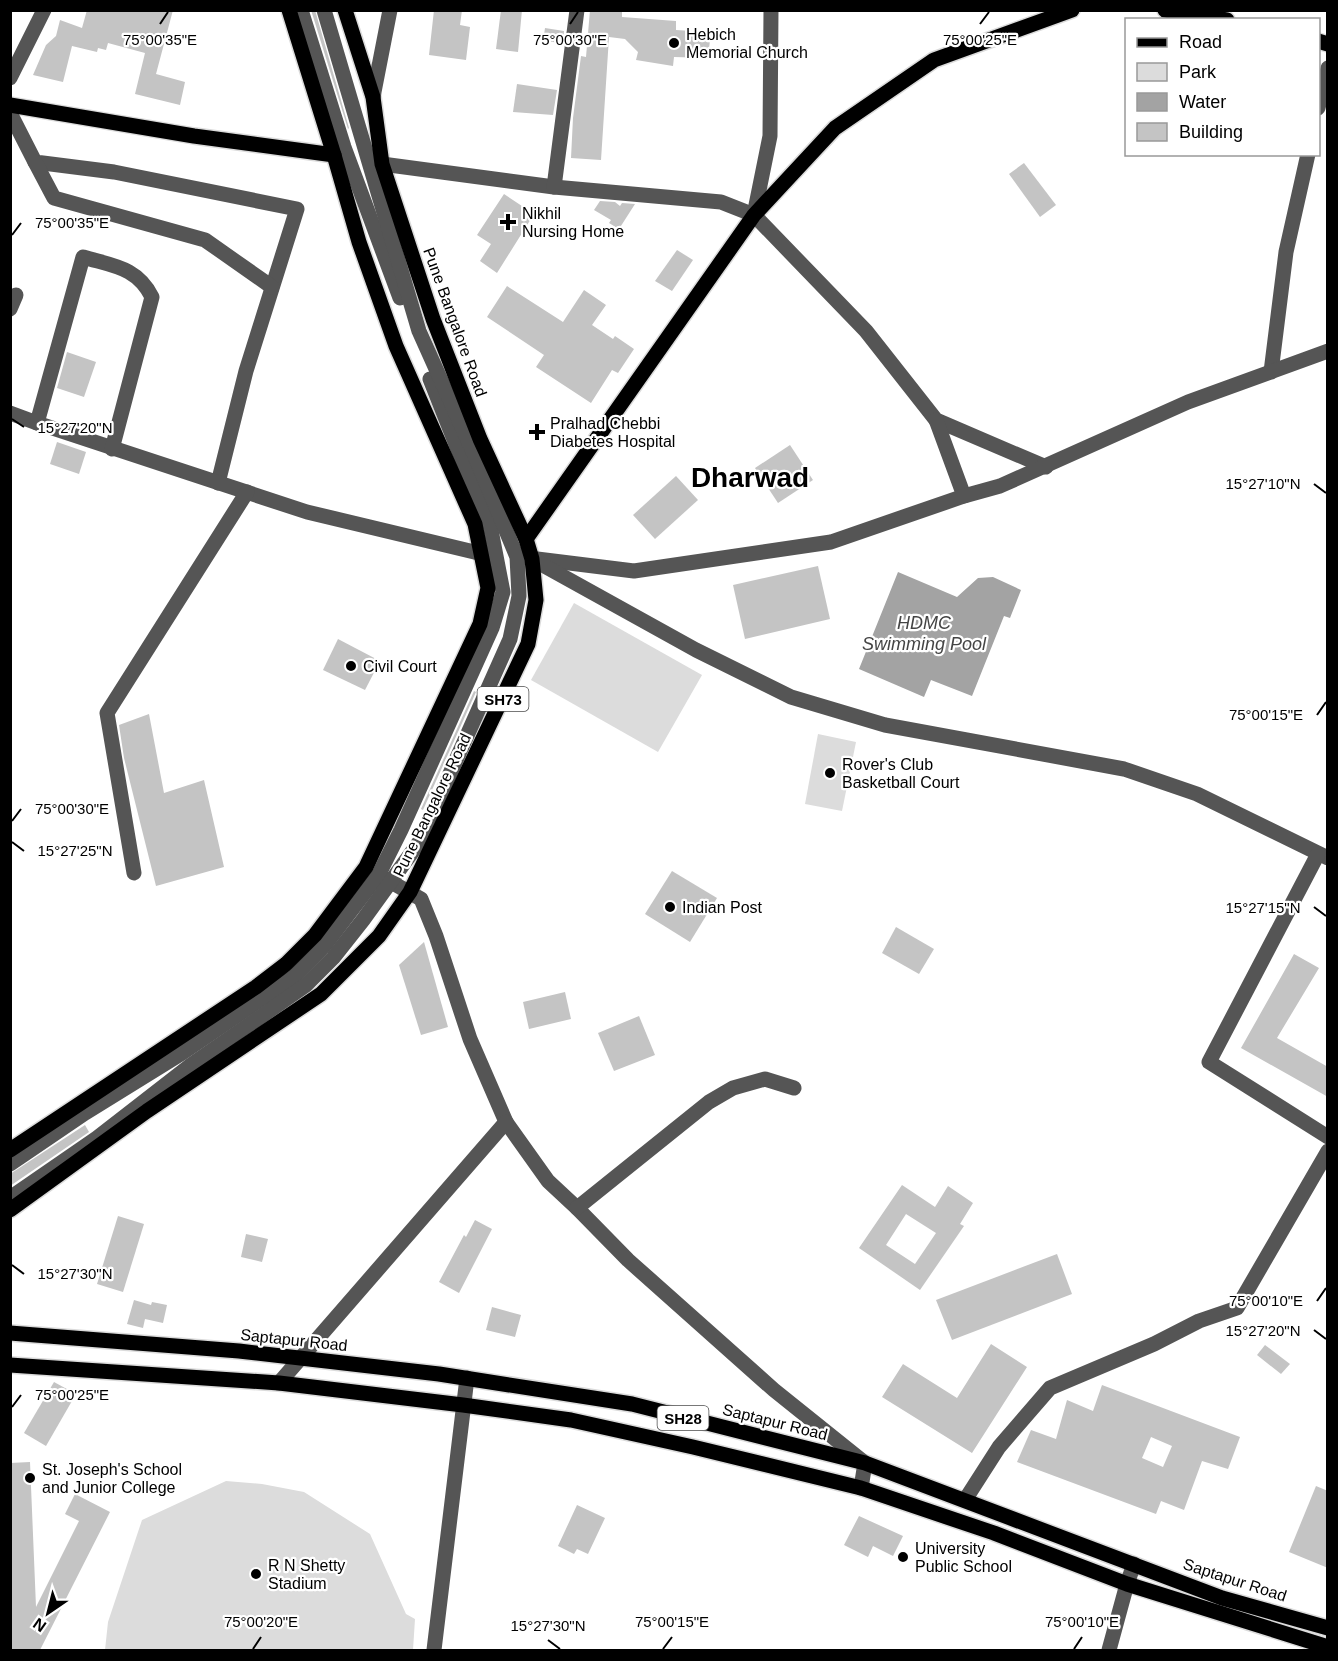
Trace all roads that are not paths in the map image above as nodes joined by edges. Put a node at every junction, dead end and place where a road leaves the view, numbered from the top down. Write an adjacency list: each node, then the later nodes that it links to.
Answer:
1 (44, 10): 13 (street)
2 (289, 10): 18 (main road, Pune Bangalore Road)
3 (301, 10): 37 (street)
4 (324, 10): 38 (street)
5 (345, 10): 14 (main road, Pune Bangalore Road / SH73)
6 (390, 10): 14 (street)
7 (577, 10): 22 (street)
8 (771, 10): 23 (street)
9 (1072, 10): 23 (main road)
10 (1165, 10): 11 (main road)
11 (1215, 18)
12 (1328, 68): 15 (street)
13 (10, 78)
14 (373, 97): 21 (main road, Pune Bangalore Road / SH73)
15 (1320, 100)
16 (10, 105): 18 (main road)
17 (10, 113): 20 (street)
18 (334, 155): 36 (main road, Pune Bangalore Road)
19 (1308, 156): 26 (street)
20 (35, 162): 24 (street); 24 (street)
21 (382, 164): 22 (street); 35 (main road, Pune Bangalore Road / SH73)
22 (554, 187): 23 (street)
23 (754, 215): 28 (street); 35 (main road)
24 (272, 287): 32 (street)
25 (1328, 351): 26 (street)
26 (1271, 372): 31 (street)
27 (10, 413): 29 (street)
28 (936, 420): 31 (street); 34 (street)
29 (37, 423): 30 (street); 30 (street)
30 (112, 449): 32 (street)
31 (1046, 467): 34 (street)
32 (218, 483): 33 (street)
33 (247, 492): 36 (street); 40 (street)
34 (964, 496): 38 (street)
35 (525, 539): 38 (main road, Pune Bangalore Road / SH73)
36 (482, 554): 37 (street); 41 (main road, Pune Bangalore Road)
37 (498, 557): 38 (street); 41 (street)
38 (524, 558): 39 (street); 41 (street); 42 (main road, Pune Bangalore Road / SH73)
39 (1323, 856): 45 (street)
40 (134, 873)
41 (379, 874): 42 (street); 46 (main road, Pune Bangalore Road); 48 (street); 49 (street)
42 (410, 892): 44 (street); 51 (main road, Pune Bangalore Road / SH73)
43 (794, 1089): 50 (street)
44 (506, 1122): 50 (street); 53 (street)
45 (1328, 1137)
46 (10, 1150)
47 (1328, 1151): 60 (street)
48 (10, 1164)
49 (10, 1198)
50 (577, 1208): 58 (street)
51 (10, 1210)
52 (10, 1333): 53 (main road, Saptapur Road / SH28)
53 (301, 1358): 55 (main road, Saptapur Road / SH28); 56 (street)
54 (10, 1365): 56 (main road, SH28)
55 (467, 1378): 57 (street); 58 (main road, Saptapur Road / SH28)
56 (279, 1383): 57 (main road, SH28)
57 (463, 1405): 59 (main road, SH28); 65 (street)
58 (865, 1463): 59 (street); 60 (main road, Saptapur Road / SH28)
59 (861, 1488): 62 (main road, SH28)
60 (965, 1500): 61 (main road, Saptapur Road / SH28)
61 (1134, 1564): 62 (street); 63 (main road, Saptapur Road / SH28)
62 (1126, 1584): 64 (main road, SH28); 66 (street)
63 (1328, 1628)
64 (1328, 1647)
65 (434, 1650)
66 (1109, 1650)

